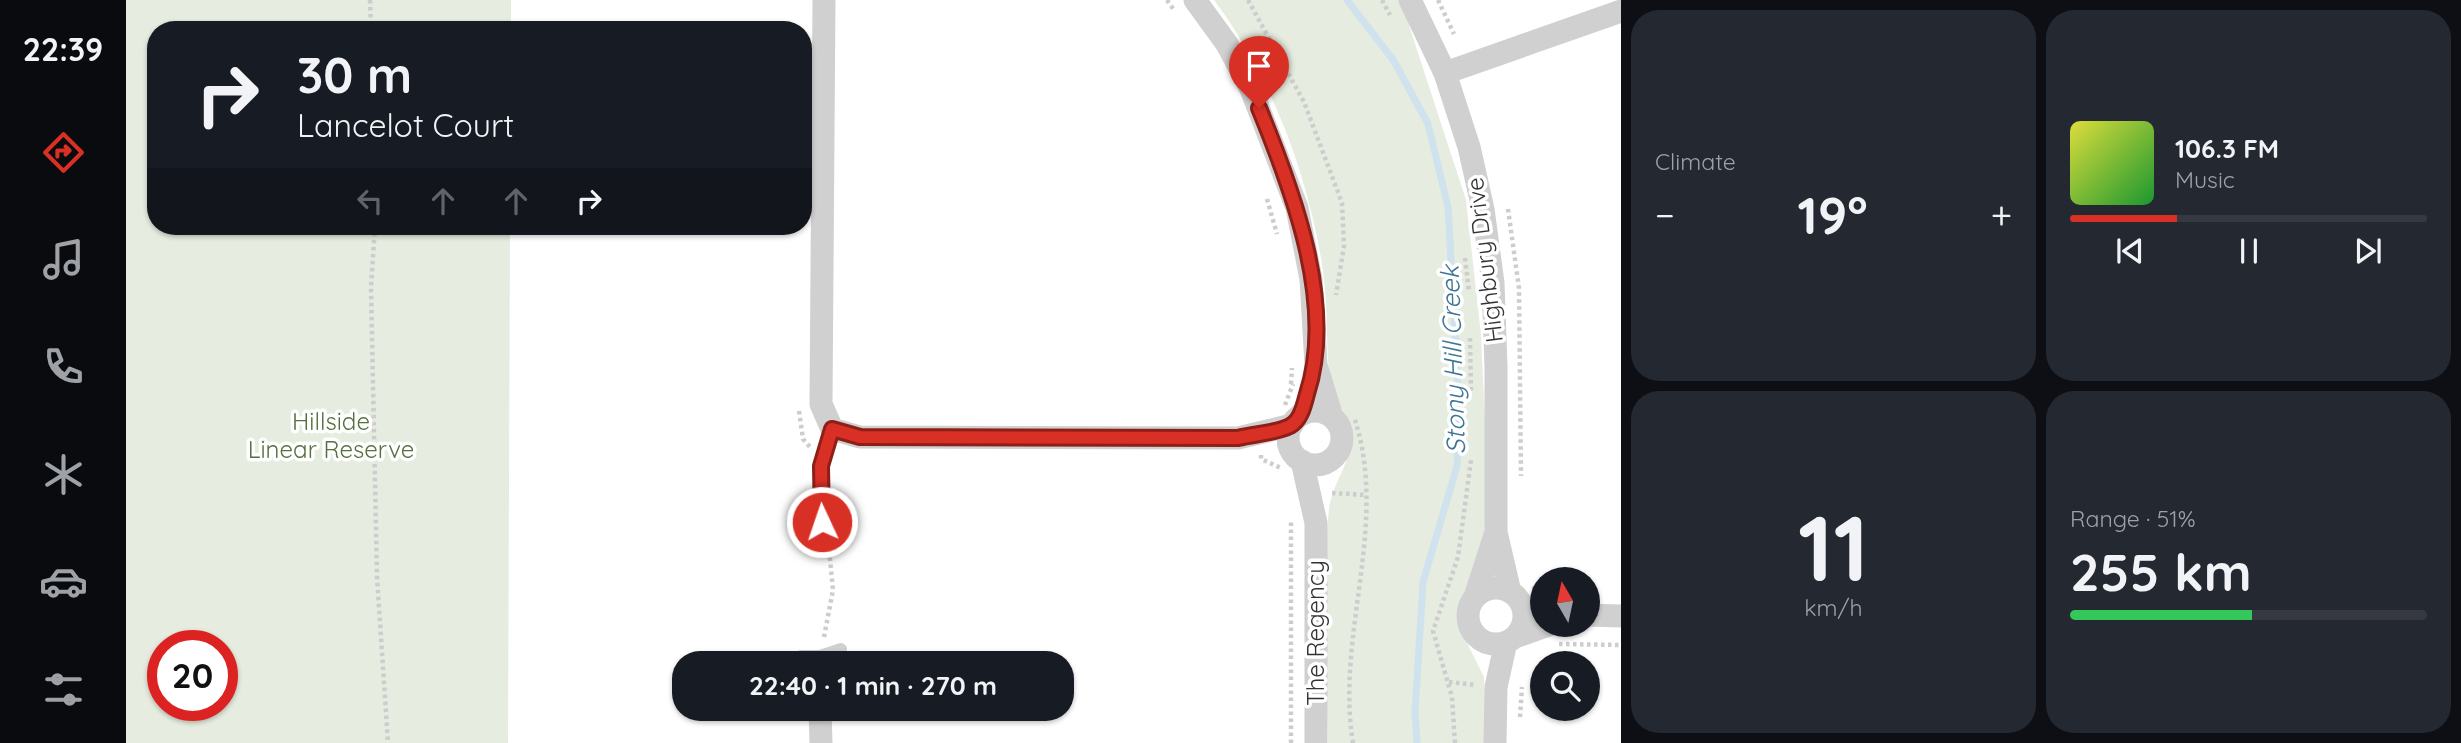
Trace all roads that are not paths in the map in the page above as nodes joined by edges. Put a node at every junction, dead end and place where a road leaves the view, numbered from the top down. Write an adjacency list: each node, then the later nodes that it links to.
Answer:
1 (824, 0): 9 (street)
2 (1410, 0): 5 (street, Highbury Drive)
3 (1187, 9): 6 (street)
4 (1621, 11): 5 (street)
5 (1445, 74): 17 (street, Highbury Drive)
6 (1316, 365): 7 (street); 8 (street)
7 (1332, 417): 8 (street); 12 (street)
8 (1296, 421): 10 (street); 11 (street)
9 (832, 429): 10 (street); 13 (lane)
10 (1238, 438): 11 (street)
11 (1298, 458): 12 (street); 15 (street, The Regency)
12 (1334, 458): 15 (street, The Regency)
13 (821, 512): 14 (lane); 16 (lane)
14 (802, 513)
15 (1316, 523): 31 (street, The Regency)
16 (829, 531)
17 (1496, 533): 18 (street); 19 (street)
18 (1513, 594): 19 (street); 20 (street); 25 (street)
19 (1475, 597): 23 (street)
20 (1530, 600)
21 (1600, 615): 22 (street)
22 (1621, 616)
23 (1477, 637): 25 (street); 28 (street)
24 (1535, 637): 25 (street)
25 (1510, 640): 28 (street)
26 (841, 649): 27 (lane)
27 (837, 651)
28 (1496, 687): 32 (street)
29 (820, 721): 30 (street)
30 (821, 743)
31 (1317, 743)
32 (1495, 743)

